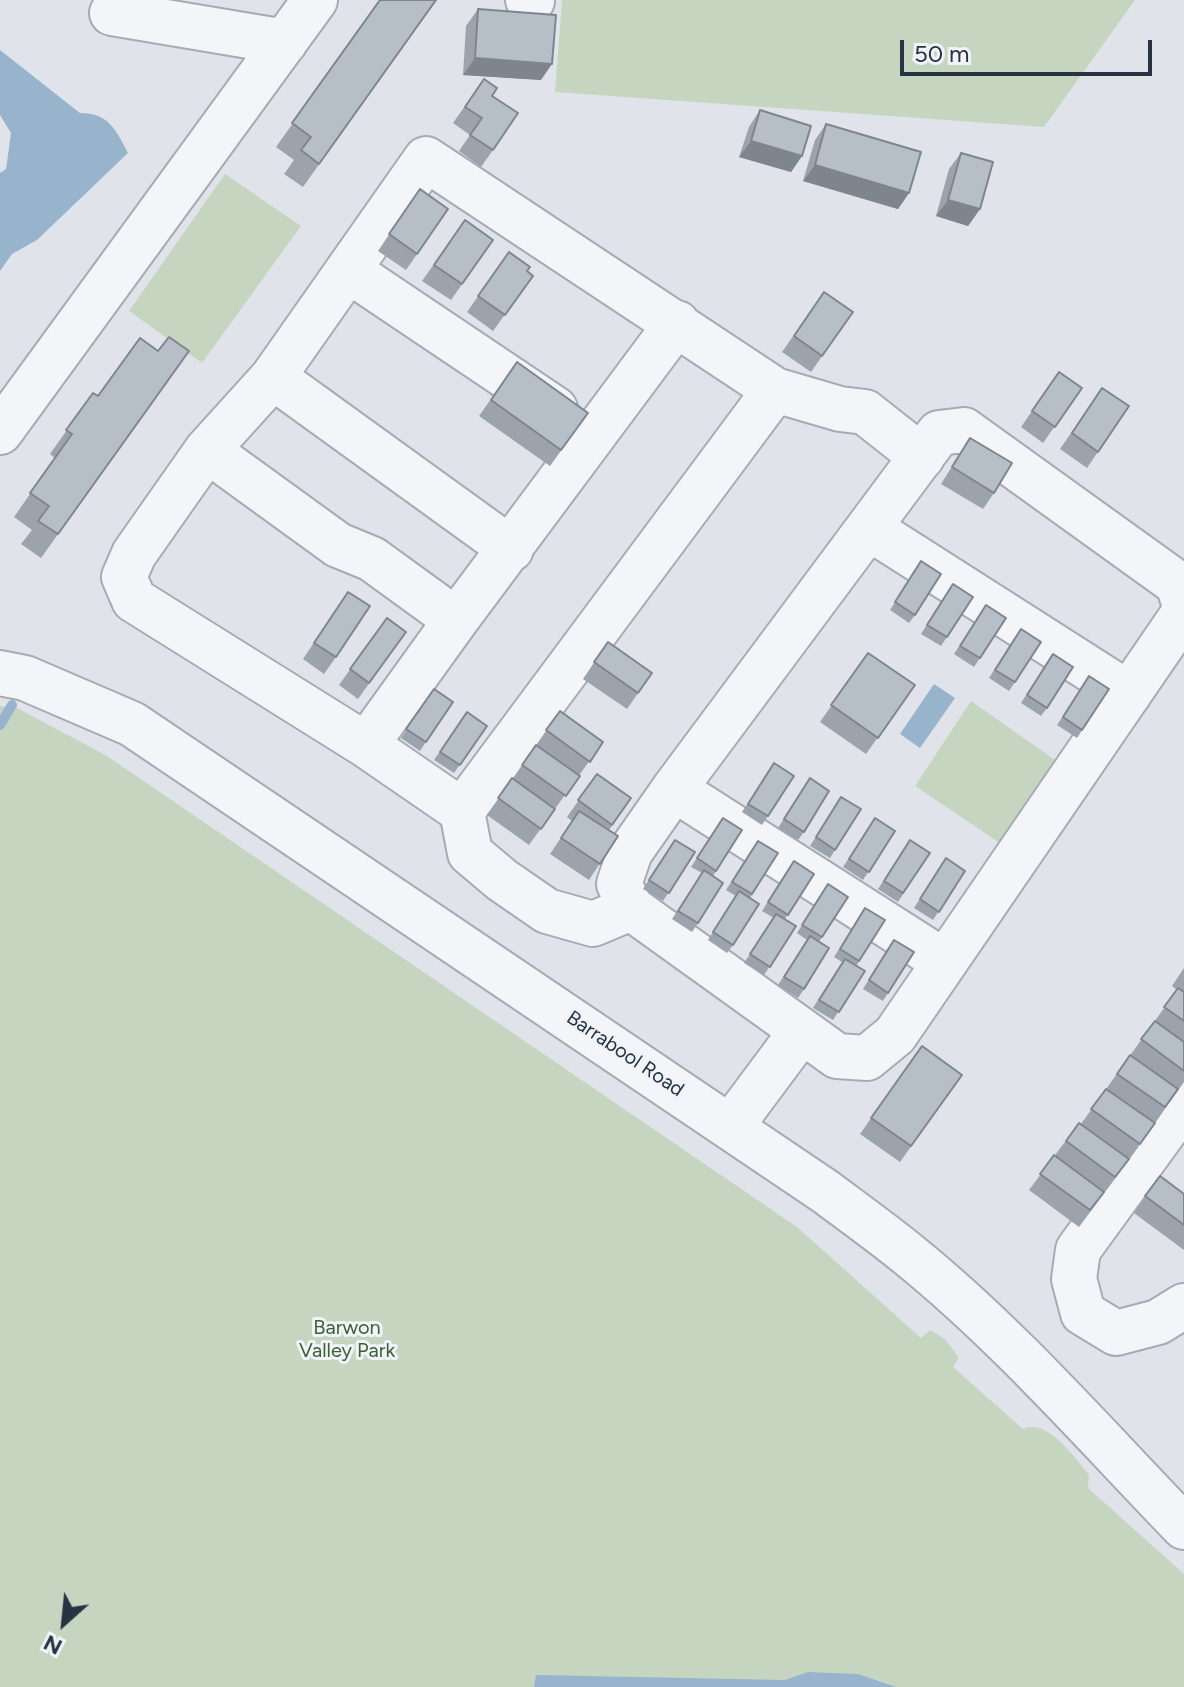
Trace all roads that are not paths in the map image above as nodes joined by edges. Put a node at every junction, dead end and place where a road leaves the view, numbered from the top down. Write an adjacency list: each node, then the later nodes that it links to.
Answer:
1 (315, 0): 3 (street)
2 (112, 13): 3 (street)
3 (285, 42): 8 (street)
4 (348, 270): 5 (street); 6 (street); 9 (street)
5 (677, 323): 7 (street); 9 (street)
6 (273, 377): 10 (street); 13 (street)
7 (775, 390): 11 (street); 21 (street)
8 (0, 432)
9 (594, 435): 13 (street)
10 (207, 450): 16 (street); 19 (street)
11 (922, 457): 12 (street); 14 (street)
12 (869, 528): 18 (street); 20 (street)
13 (511, 549): 16 (street)
14 (1184, 603)
15 (1184, 613): 18 (street)
16 (456, 620): 19 (street)
17 (0, 673): 26 (street, Barrabool Road)
18 (1129, 694): 23 (street)
19 (366, 745): 21 (street)
20 (674, 789): 22 (street); 23 (street)
21 (462, 811): 22 (street)
22 (631, 908): 24 (street)
23 (945, 962): 24 (street)
24 (801, 1032): 26 (street)
25 (1184, 1104): 27 (street)
26 (731, 1126): 28 (street, Barrabool Road)
27 (1184, 1306)
28 (1181, 1516)

